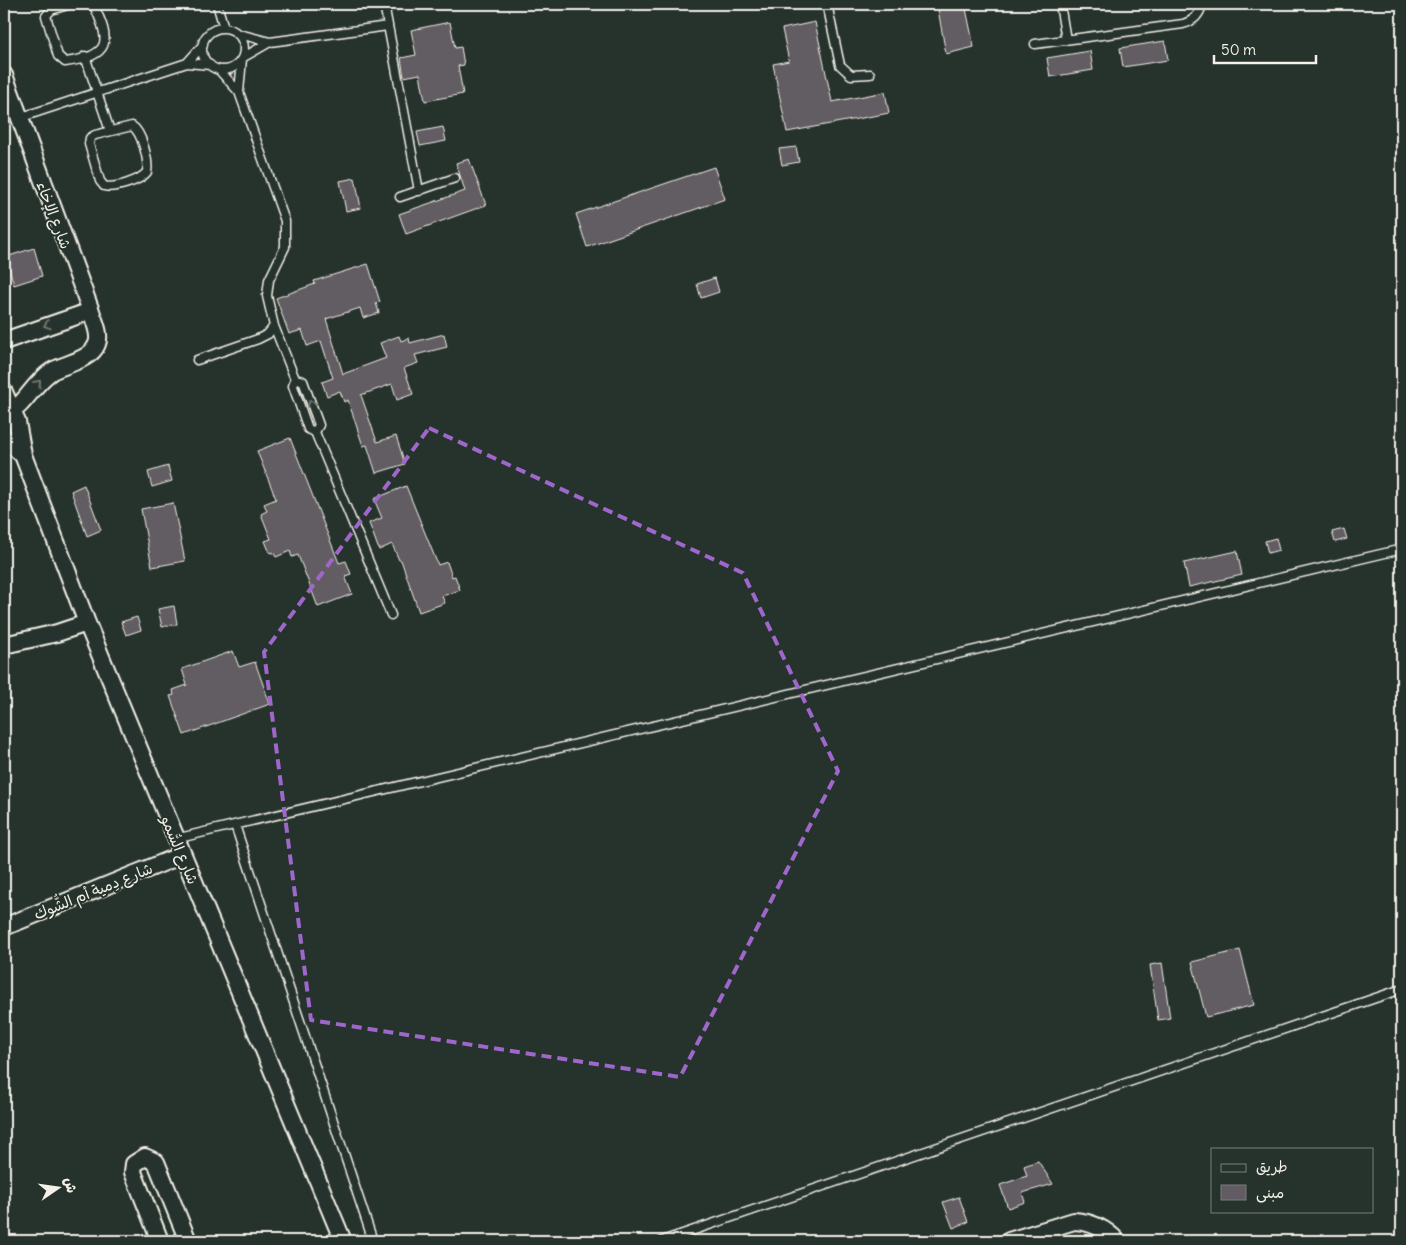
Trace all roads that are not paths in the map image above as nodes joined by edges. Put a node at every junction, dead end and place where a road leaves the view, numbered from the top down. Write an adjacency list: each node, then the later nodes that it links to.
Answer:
1 (71, 4): 16 (lane)
2 (93, 4): 16 (lane)
3 (217, 4): 10 (lane)
4 (402, 4): 8 (lane)
5 (827, 4): 21 (lane)
6 (1060, 4): 12 (lane)
7 (1202, 4): 12 (lane)
8 (385, 5): 9 (lane)
9 (388, 26): 13 (lane); 28 (lane)
10 (224, 28): 11 (lane); 15 (lane)
11 (239, 34): 13 (lane); 17 (lane)
12 (1066, 40): 14 (lane)
13 (270, 42): 17 (lane)
14 (1035, 44)
15 (203, 45): 18 (lane); 19 (lane)
16 (85, 56): 23 (lane)
17 (242, 59): 20 (lane); 24 (lane)
18 (187, 62): 19 (lane); 23 (lane)
19 (210, 65): 20 (lane)
20 (219, 70): 24 (lane)
21 (870, 74)
22 (4, 75): 25 (street, شارع الإخاء)
23 (97, 92): 25 (lane); 26 (lane)
24 (239, 92): 31 (lane)
25 (19, 118): 30 (street, شارع الإخاء)
26 (110, 131): 26 (lane)
27 (455, 178): 28 (lane)
28 (419, 191): 29 (lane)
29 (400, 197)
30 (91, 311): 32 (street, one-way to 32); 35 (street, شارع الإخاء, one-way to 30)
31 (274, 326): 33 (lane); 39 (lane)
32 (4, 341)
33 (197, 360)
34 (4, 392): 35 (street, شارع السُّمو)
35 (8, 414): 37 (street, شارع السُّمو)
36 (4, 438): 37 (street, شارع السُّمو)
37 (23, 455): 40 (street, شارع السُّمو)
38 (1402, 548): 42 (lane)
39 (391, 615)
40 (87, 623): 41 (street); 43 (street, شارع السُّمو)
41 (4, 645)
42 (235, 825): 43 (lane); 51 (lane)
43 (175, 839): 44 (street, شارع السُّمو)
44 (182, 855): 45 (street, شارع دِمية أم الشُّوك); 50 (street, شارع السُّمو)
45 (4, 927)
46 (1402, 989): 52 (lane)
47 (1116, 1240): 53 (street)
48 (160, 1241): 49 (street)
49 (188, 1241)
50 (343, 1241)
51 (373, 1241)
52 (662, 1241)
53 (1009, 1241)

